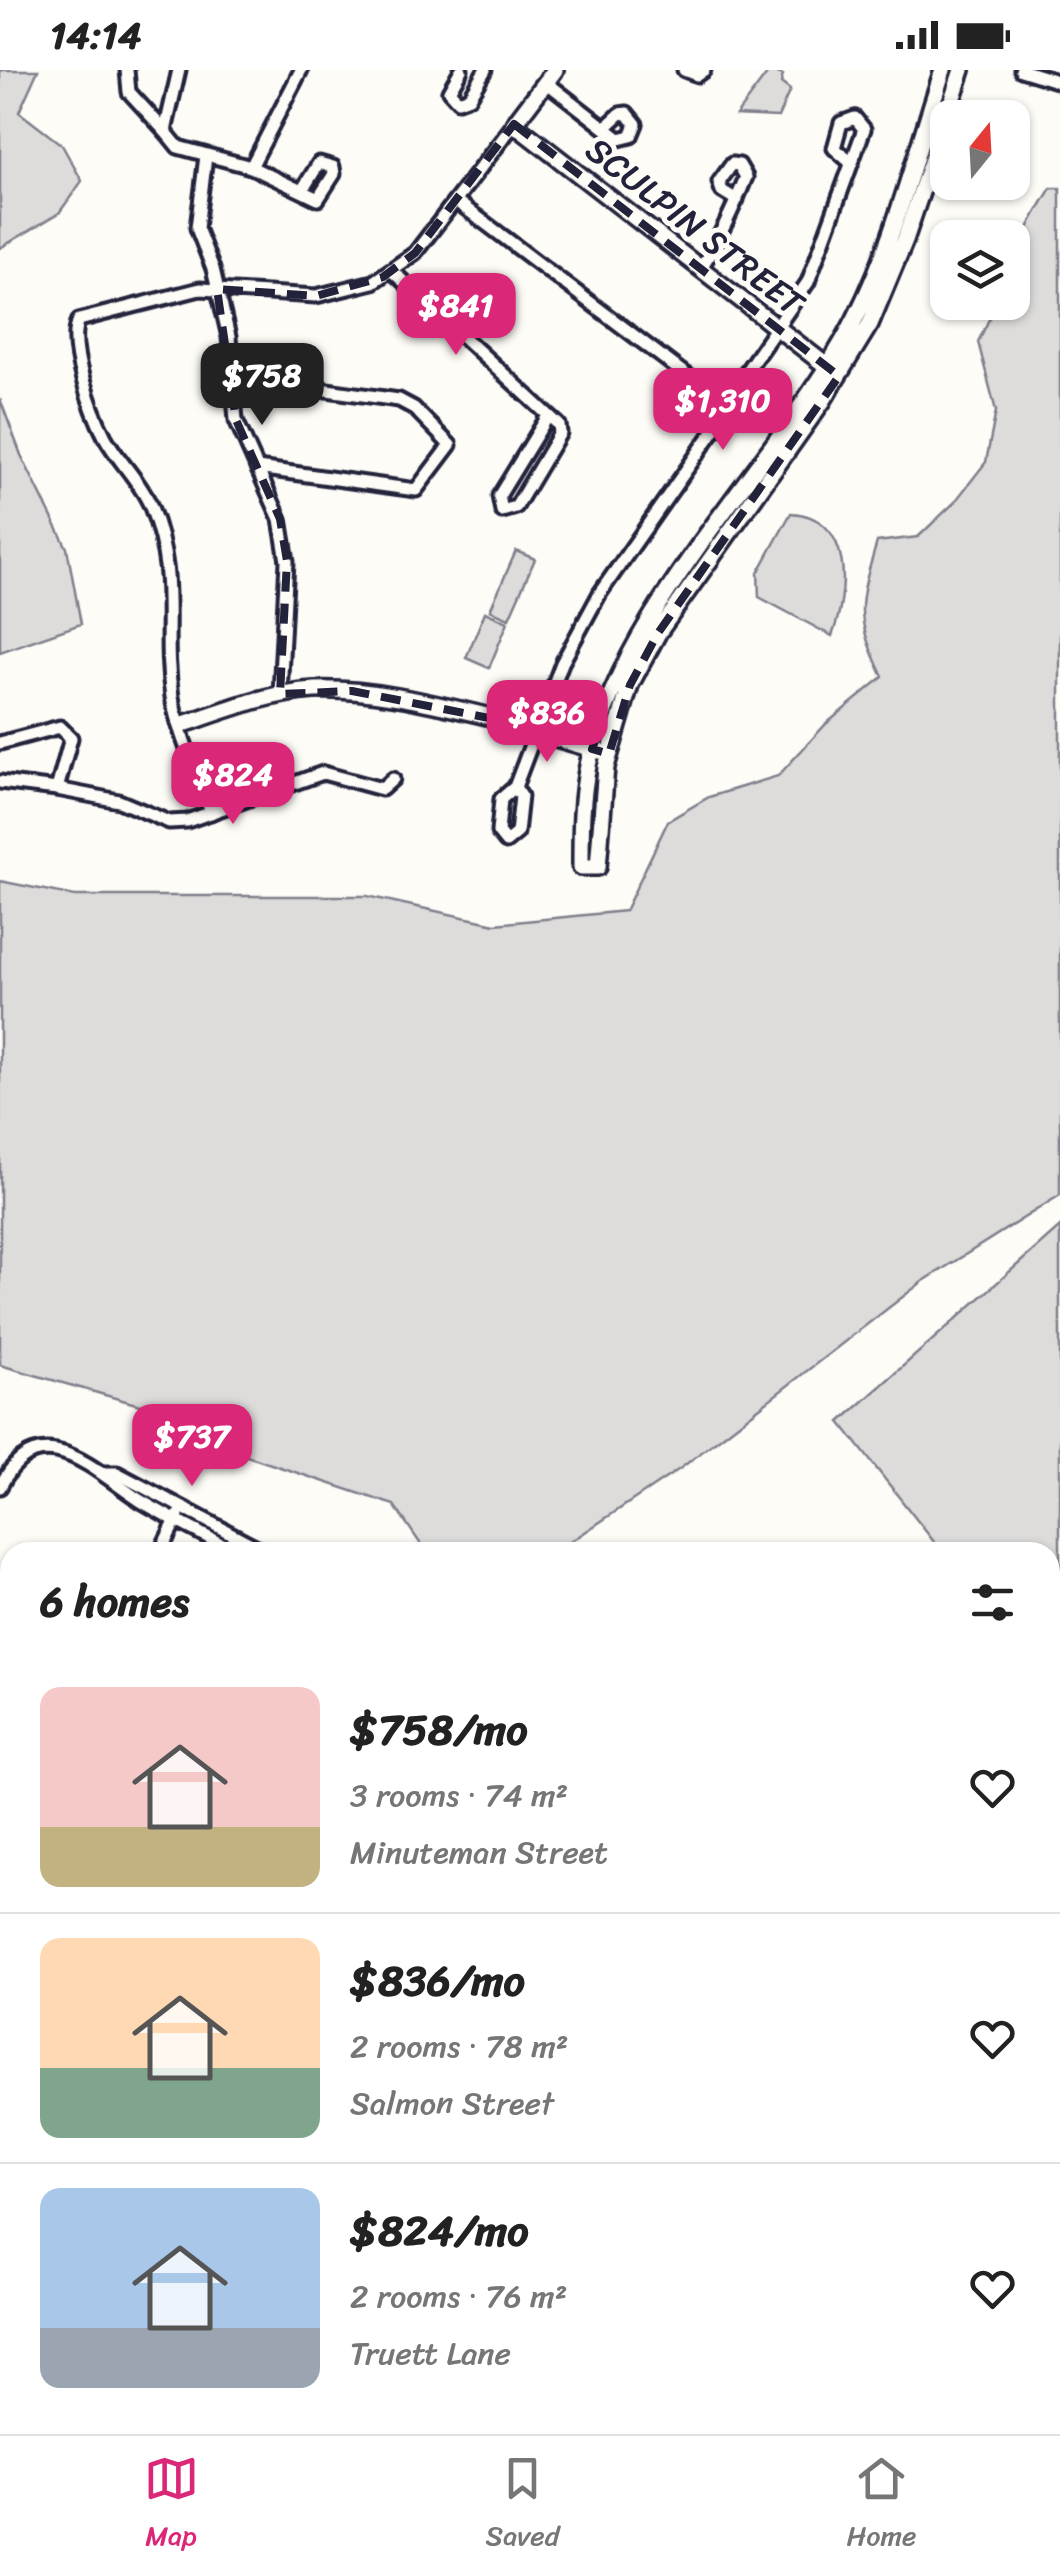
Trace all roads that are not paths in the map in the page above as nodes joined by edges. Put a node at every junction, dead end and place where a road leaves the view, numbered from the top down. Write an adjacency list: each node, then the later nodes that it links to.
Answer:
1 (127, 70): 15 (street)
2 (180, 70): 15 (street)
3 (301, 70): 18 (street)
4 (461, 70): 5 (street)
5 (485, 70)
6 (684, 70): 7 (street)
7 (704, 70)
8 (943, 70): 26 (street)
9 (962, 70): 26 (street)
10 (1021, 70): 12 (street)
11 (550, 76): 13 (street); 14 (street)
12 (1060, 82)
13 (514, 124): 21 (street); 22 (street, SCULPIN STREET)
14 (607, 126)
15 (165, 131): 16 (street)
16 (206, 156): 18 (street); 24 (street)
17 (849, 161): 25 (street)
18 (251, 166): 19 (street)
19 (303, 189)
20 (737, 200): 22 (street)
21 (456, 201): 23 (street); 28 (street)
22 (701, 268): 25 (street, SCULPIN STREET)
23 (392, 270): 24 (street); 29 (street)
24 (217, 289): 27 (street); 33 (street)
25 (778, 329): 26 (street, SCULPIN STREET); 28 (street)
26 (833, 371): 32 (street)
27 (233, 376): 30 (street); 30 (street)
28 (728, 406): 34 (street)
29 (548, 416): 29 (street)
30 (257, 468): 31 (street)
31 (280, 694): 33 (street); 34 (street)
32 (608, 723): 34 (street); 36 (street); 37 (street)
33 (181, 725): 42 (street)
34 (540, 728): 36 (street); 40 (street)
35 (0, 743): 41 (street)
36 (592, 750): 37 (street); 37 (street)
37 (609, 754)
38 (393, 779): 42 (street)
39 (0, 782): 41 (street)
40 (516, 787)
41 (57, 789): 42 (street)
42 (211, 813)
43 (105, 1473): 44 (street); 45 (street); 46 (street)
44 (0, 1487)
45 (182, 1508): 46 (street); 49 (street)
46 (175, 1521): 47 (street); 48 (street)
47 (165, 1542)
48 (217, 1542)
49 (247, 1542)

